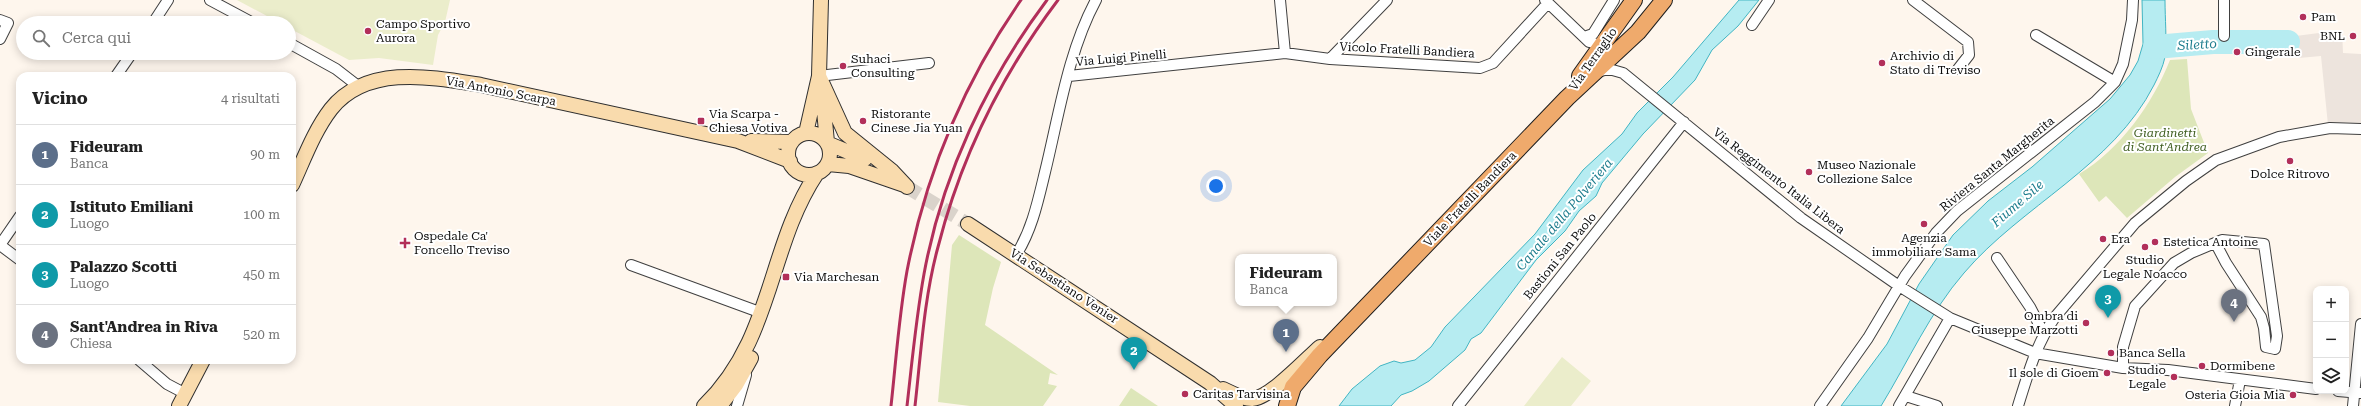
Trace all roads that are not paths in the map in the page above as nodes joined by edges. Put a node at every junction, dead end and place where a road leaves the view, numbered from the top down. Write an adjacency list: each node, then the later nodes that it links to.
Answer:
1 (168, 0): 16 (street)
2 (210, 0): 17 (street)
3 (821, 0): 34 (street)
4 (1096, 0): 35 (street)
5 (1280, 0): 27 (street)
6 (1387, 0): 28 (street)
7 (1614, 0): 23 (street)
8 (1618, 0): 19 (street, Via Terraglio)
9 (1634, 0): 19 (main road, Via Terraglio)
10 (1664, 0): 33 (main road, Viale Fratelli Bandiera)
11 (1769, 0): 20 (street)
12 (1913, 0): 31 (street)
13 (2133, 0): 36 (street, Riviera Santa Margherita)
14 (2224, 0): 22 (street)
15 (1547, 2): 23 (street); 28 (street, Vicolo Fratelli Bandiera)
16 (158, 16)
17 (240, 16)
18 (0, 20): 24 (street)
19 (1620, 21): 25 (main road, Via Terraglio)
20 (1752, 25)
21 (2036, 35): 36 (street)
22 (2224, 36)
23 (1584, 37): 25 (street)
24 (0, 39)
25 (1602, 45): 38 (main road, Via Terraglio)
26 (296, 47): 37 (street)
27 (1285, 53): 28 (street, Vicolo Fratelli Bandiera); 35 (street, Via Luigi Pinelli)
28 (1330, 59)
29 (127, 60): 32 (street)
30 (928, 63): 34 (street)
31 (1958, 69)
32 (119, 72)
33 (1592, 74): 38 (main road, Viale Fratelli Bandiera); 39 (street, Via Reggimento Italia Libera)
34 (819, 76): 41 (street); 44 (street); 48 (street)
35 (1069, 76): 54 (street, Via Luigi Pinelli)
36 (2114, 82): 58 (street, Riviera Santa Margherita)
37 (358, 86): 42 (street, Via Antonio Scarpa); 47 (street, Via Antonio Scarpa)
38 (1567, 98): 59 (main road, Viale Fratelli Bandiera)
39 (1681, 120): 58 (street, Via Reggimento Italia Libera); 81 (street, Bastioni San Paolo)
40 (2361, 129): 63 (street)
41 (806, 133): 43 (street); 44 (street)
42 (738, 141): 43 (street, Via Antonio Scarpa); 45 (street, Via Antonio Scarpa)
43 (792, 142): 45 (street)
44 (827, 143): 46 (street); 48 (street)
45 (793, 165): 46 (street); 49 (street)
46 (822, 169): 48 (street); 49 (street)
47 (296, 177)
48 (907, 187)
49 (798, 205): 60 (street)
50 (16, 222): 53 (street)
51 (968, 224): 54 (street, Via Sebastiano Venier)
52 (2216, 244): 52 (street); 68 (street)
53 (0, 245): 55 (street)
54 (1016, 255): 70 (street, Via Sebastiano Venier)
55 (16, 257)
56 (1997, 258): 63 (street)
57 (631, 265): 60 (street)
58 (1899, 286): 61 (street, Via Reggimento Italia Libera); 82 (street, Riviera Santa Margherita)
59 (1363, 311): 75 (street); 80 (main road, Viale Fratelli Bandiera)
60 (762, 314): 64 (street); 76 (street)
61 (1950, 318): 65 (street, Via Reggimento Italia Libera); 73 (street)
62 (2361, 324): 72 (street)
63 (2044, 334): 65 (street)
64 (754, 353): 77 (street); 78 (street)
65 (2035, 353): 68 (street, Via Reggimento Italia Libera); 85 (street)
66 (144, 364): 74 (street)
67 (201, 364): 74 (street)
68 (2123, 368): 69 (street, Via Reggimento Italia Libera)
69 (2240, 380): 71 (street, Via Reggimento Italia Libera); 86 (street)
70 (1210, 383): 75 (street); 79 (street, Via Sebastiano Venier)
71 (2313, 389)
72 (2358, 393): 87 (street)
73 (1906, 396): 83 (street); 84 (street)
74 (183, 400)
75 (1257, 404)
76 (706, 406)
77 (720, 406)
78 (737, 406)
79 (1236, 406)
80 (1287, 406)
81 (1458, 406)
82 (1820, 406)
83 (1899, 406)
84 (1937, 406)
85 (2018, 406)
86 (2235, 406)
87 (2353, 406)

